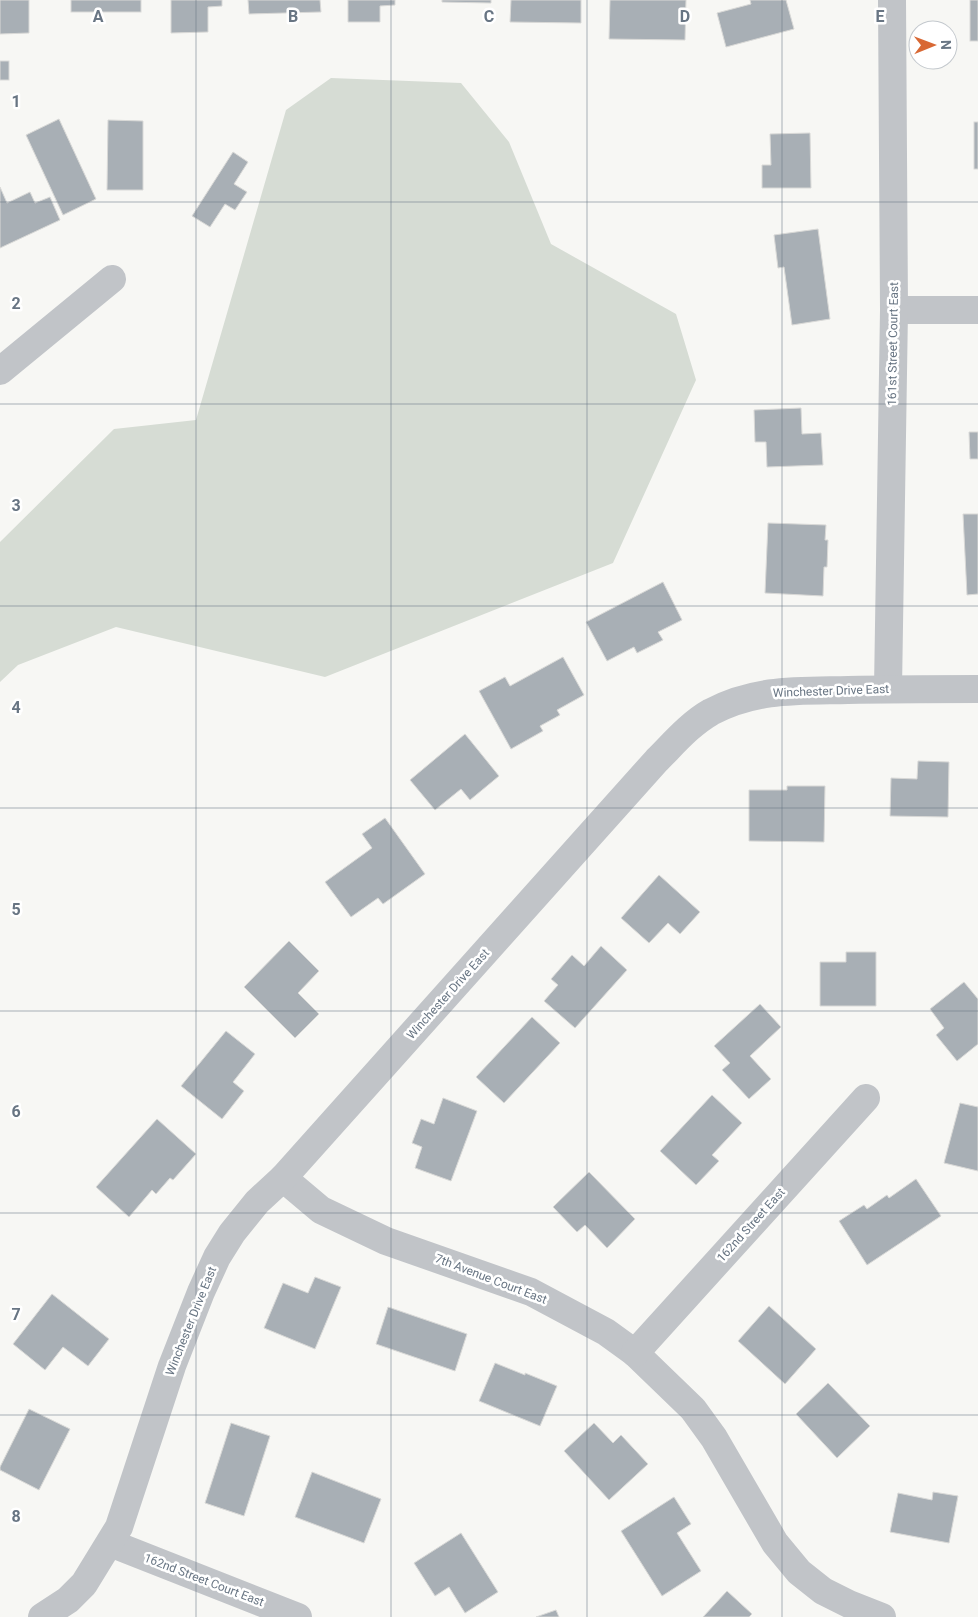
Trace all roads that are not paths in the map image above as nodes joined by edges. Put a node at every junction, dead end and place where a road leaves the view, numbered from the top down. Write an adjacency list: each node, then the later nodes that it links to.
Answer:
1 (892, 0): 3 (street, 161st Street Court East)
2 (112, 279): 5 (street)
3 (894, 310): 4 (street); 6 (street, 161st Street Court East)
4 (978, 310)
5 (0, 370)
6 (888, 689): 7 (street, Winchester Drive East); 9 (street, Winchester Drive East)
7 (978, 689)
8 (866, 1098): 10 (street, 162nd Street East)
9 (282, 1178): 10 (street, 7th Avenue Court East); 11 (street, Winchester Drive East)
10 (635, 1353): 14 (street, 7th Avenue Court East)
11 (110, 1543): 12 (street); 13 (street, 162nd Street Court East)
12 (42, 1617)
13 (298, 1617)
14 (882, 1617)

